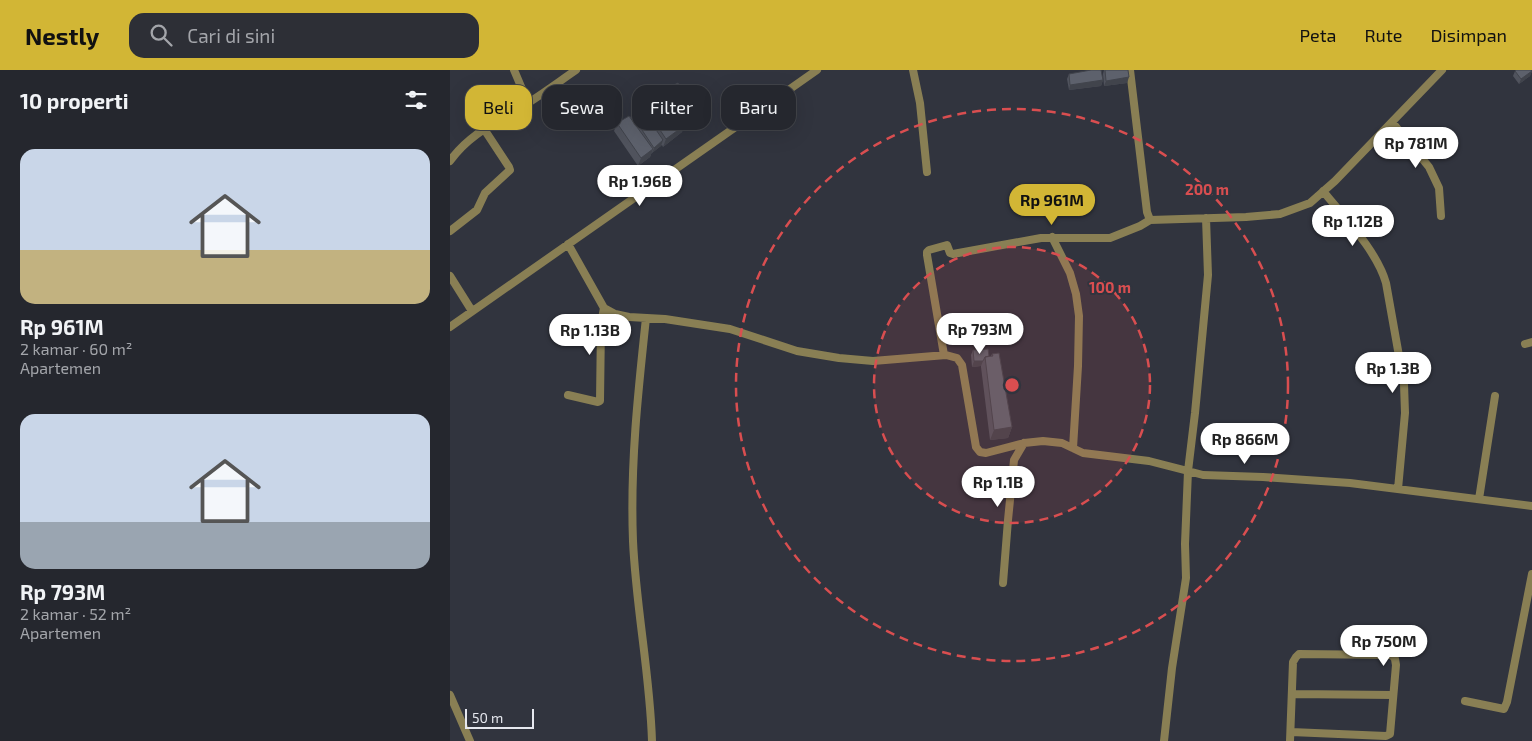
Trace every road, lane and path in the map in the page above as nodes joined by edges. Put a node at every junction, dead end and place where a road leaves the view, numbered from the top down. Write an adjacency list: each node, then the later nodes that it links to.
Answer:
1 (514, 70): 7 (street)
2 (576, 70): 8 (street)
3 (913, 70): 13 (street)
4 (1130, 70): 17 (street)
5 (1442, 70): 9 (street)
6 (812, 71): 20 (street)
7 (520, 85)
8 (532, 100)
9 (1392, 122): 14 (street); 15 (street)
10 (483, 130): 12 (street)
11 (485, 130): 18 (street)
12 (450, 161)
13 (926, 172)
14 (1323, 191): 16 (street); 32 (street)
15 (1441, 216)
16 (1206, 218): 17 (street); 31 (street)
17 (1150, 220): 19 (street)
18 (450, 231)
19 (1052, 237): 26 (street); 30 (street)
20 (568, 244): 22 (street); 23 (street)
21 (450, 276): 23 (street)
22 (604, 308): 24 (street); 27 (street)
23 (472, 311): 25 (street)
24 (646, 318): 26 (street); 43 (street)
25 (450, 327)
26 (944, 355): 29 (street)
27 (568, 395)
28 (1495, 396): 33 (street)
29 (1024, 443): 30 (street); 36 (street)
30 (1073, 448): 31 (street)
31 (1188, 471): 32 (street); 44 (street)
32 (1398, 489): 33 (street)
33 (1479, 499): 34 (street)
34 (1532, 506)
35 (1532, 574): 40 (street)
36 (1003, 583)
37 (1293, 694): 39 (street); 39 (street); 41 (street)
38 (450, 695): 42 (street)
39 (1393, 695): 41 (street)
40 (1465, 701)
41 (1291, 732): 45 (street)
42 (470, 741)
43 (652, 741)
44 (1164, 741)
45 (1290, 741)

